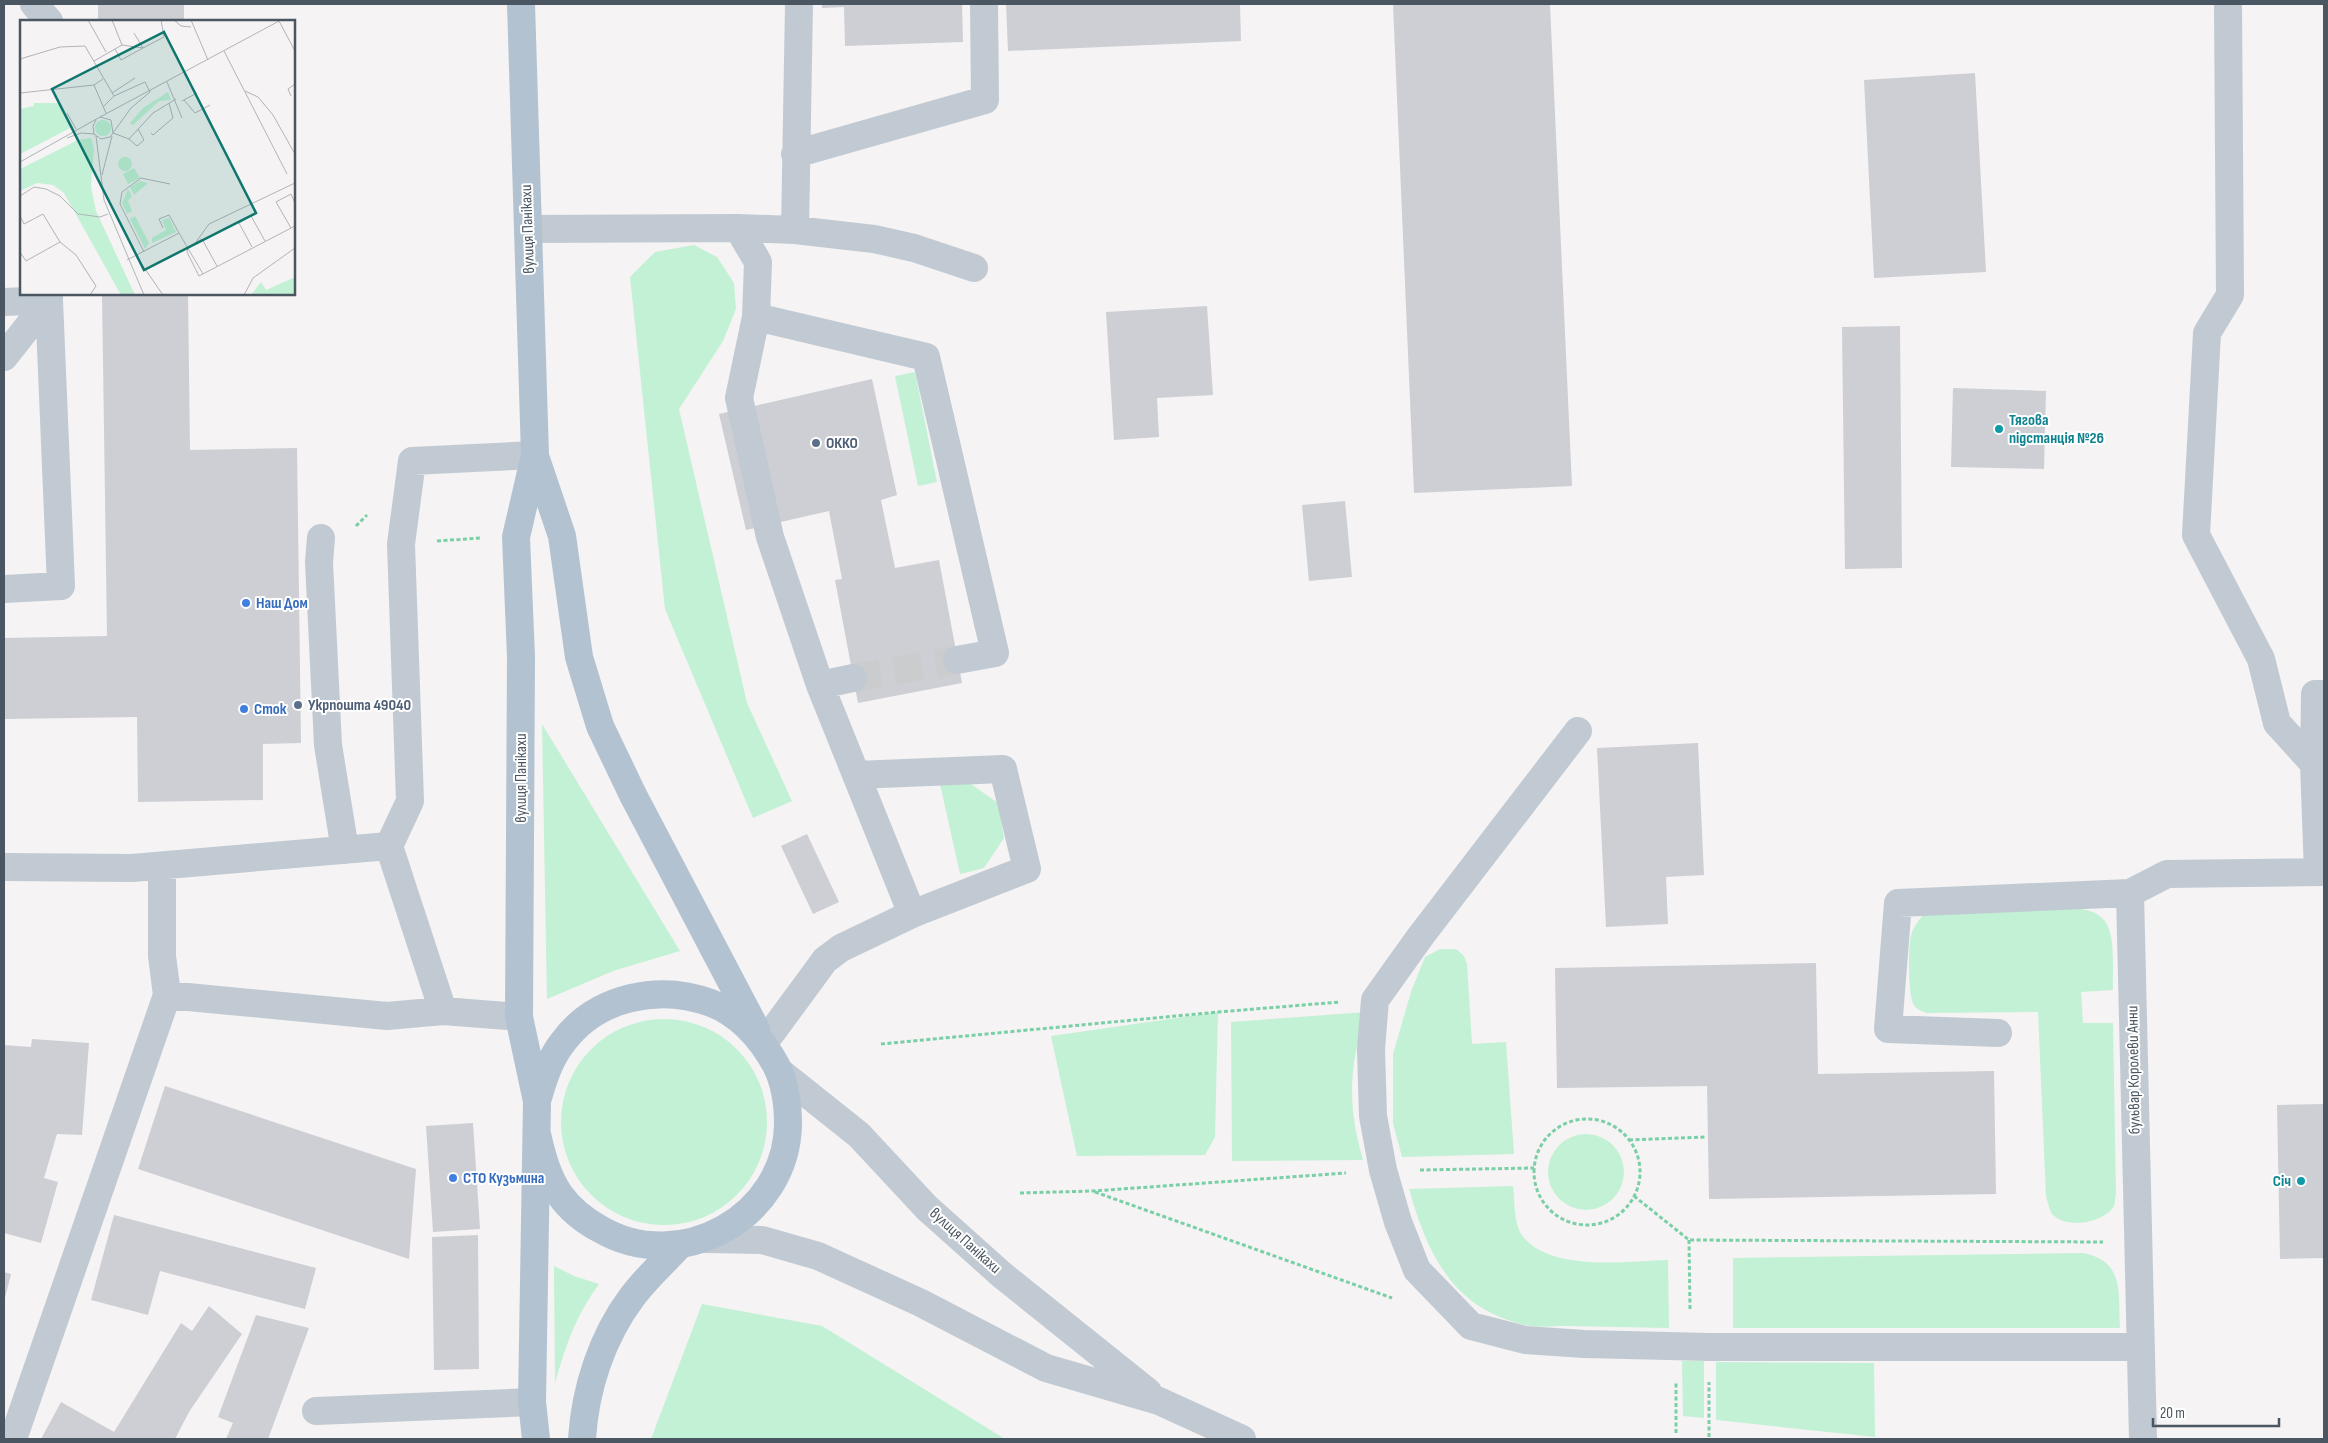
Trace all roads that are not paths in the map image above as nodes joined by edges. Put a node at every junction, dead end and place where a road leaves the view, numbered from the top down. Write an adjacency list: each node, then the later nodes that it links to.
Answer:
1 (34, 4): 6 (street)
2 (521, 4): 9 (main road, вулиця Панікахи)
3 (799, 4): 7 (street)
4 (984, 4): 7 (street)
5 (2228, 4): 24 (street)
6 (48, 20)
7 (795, 154): 10 (street)
8 (738, 228): 9 (street); 10 (street); 14 (street)
9 (528, 229): 16 (main road, вулиця Панікахи)
10 (795, 230): 11 (street)
11 (974, 268)
12 (49, 297): 13 (street); 15 (street); 18 (street)
13 (4, 302)
14 (756, 317): 19 (street); 21 (street)
15 (4, 357)
16 (534, 455): 26 (street); 35 (main road, вулиця Панікахи); 37 (main road, вулиця Панікахи)
17 (321, 538): 27 (street)
18 (4, 589)
19 (957, 660)
20 (853, 678): 21 (street)
21 (820, 685): 25 (street)
22 (2324, 694): 24 (street)
23 (1578, 731): 43 (street)
24 (2314, 764): 30 (street)
25 (856, 775): 32 (street); 32 (street)
26 (389, 846): 27 (street); 34 (street)
27 (345, 850): 29 (street)
28 (4, 866): 29 (street)
29 (162, 866): 33 (street)
30 (2322, 874): 31 (street)
31 (2130, 893): 36 (street); 43 (street, бульвар Королеви Анни)
32 (912, 914): 37 (street)
33 (167, 994): 34 (street); 47 (street)
34 (444, 1011): 35 (street)
35 (519, 1017): 39 (main road, вулиця Панікахи)
36 (1998, 1033)
37 (764, 1043): 38 (main road, вулиця Панікахи); 39 (main road)
38 (780, 1072): 41 (main road, вулиця Панікахи); 44 (street, вулиця Панікахи)
39 (537, 1101): 40 (main road)
40 (537, 1134): 42 (main road, вулиця Панікахи); 45 (main road)
41 (706, 1239): 42 (main road, вулиця Панікахи); 44 (street, вулиця Панікахи)
42 (679, 1246): 49 (main road)
43 (2141, 1347): 51 (street, бульвар Королеви Анни)
44 (1159, 1401): 50 (street, вулиця Панікахи)
45 (532, 1402): 46 (street); 48 (main road)
46 (316, 1411)
47 (13, 1439)
48 (536, 1439)
49 (582, 1439)
50 (1242, 1439)
51 (2143, 1439)

